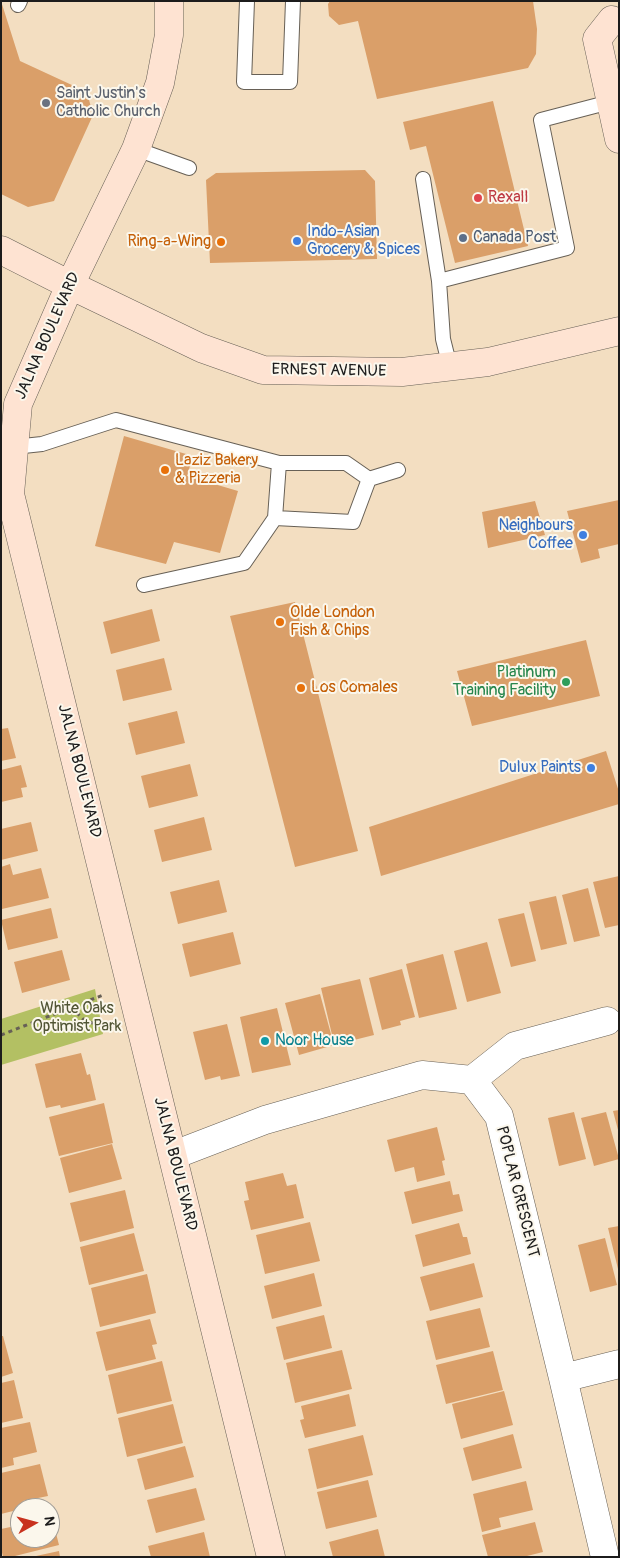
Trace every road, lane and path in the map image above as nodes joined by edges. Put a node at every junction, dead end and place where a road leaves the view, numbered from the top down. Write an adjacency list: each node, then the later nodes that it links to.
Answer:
1 (169, 1): 7 (street, JALNA BOULEVARD)
2 (247, 1): 3 (lane)
3 (293, 1)
4 (613, 16): 5 (street)
5 (610, 102): 6 (street); 11 (lane)
6 (619, 139)
7 (136, 149): 8 (lane); 12 (street, JALNA BOULEVARD)
8 (189, 168)
9 (423, 178): 11 (lane)
10 (1, 250): 12 (street, ERNEST AVENUE)
11 (439, 281): 14 (lane)
12 (70, 285): 14 (street, ERNEST AVENUE); 15 (street, JALNA BOULEVARD)
13 (619, 331): 14 (street, ERNEST AVENUE)
14 (450, 367)
15 (14, 447): 16 (lane); 23 (street, JALNA BOULEVARD)
16 (279, 463): 18 (lane); 19 (lane)
17 (398, 470): 18 (lane)
18 (369, 479): 19 (lane)
19 (275, 518): 20 (lane)
20 (144, 585)
21 (102, 995): 22 (path)
22 (71, 1007): 23 (path); 25 (path)
23 (140, 1020): 27 (street, JALNA BOULEVARD)
24 (607, 1021): 26 (street)
25 (1, 1035)
26 (472, 1080): 27 (street); 29 (street, POPLAR CRESCENT)
27 (174, 1155): 30 (street, JALNA BOULEVARD)
28 (619, 1364): 29 (street)
29 (563, 1378): 31 (street, POPLAR CRESCENT)
30 (271, 1557)
31 (604, 1557)

